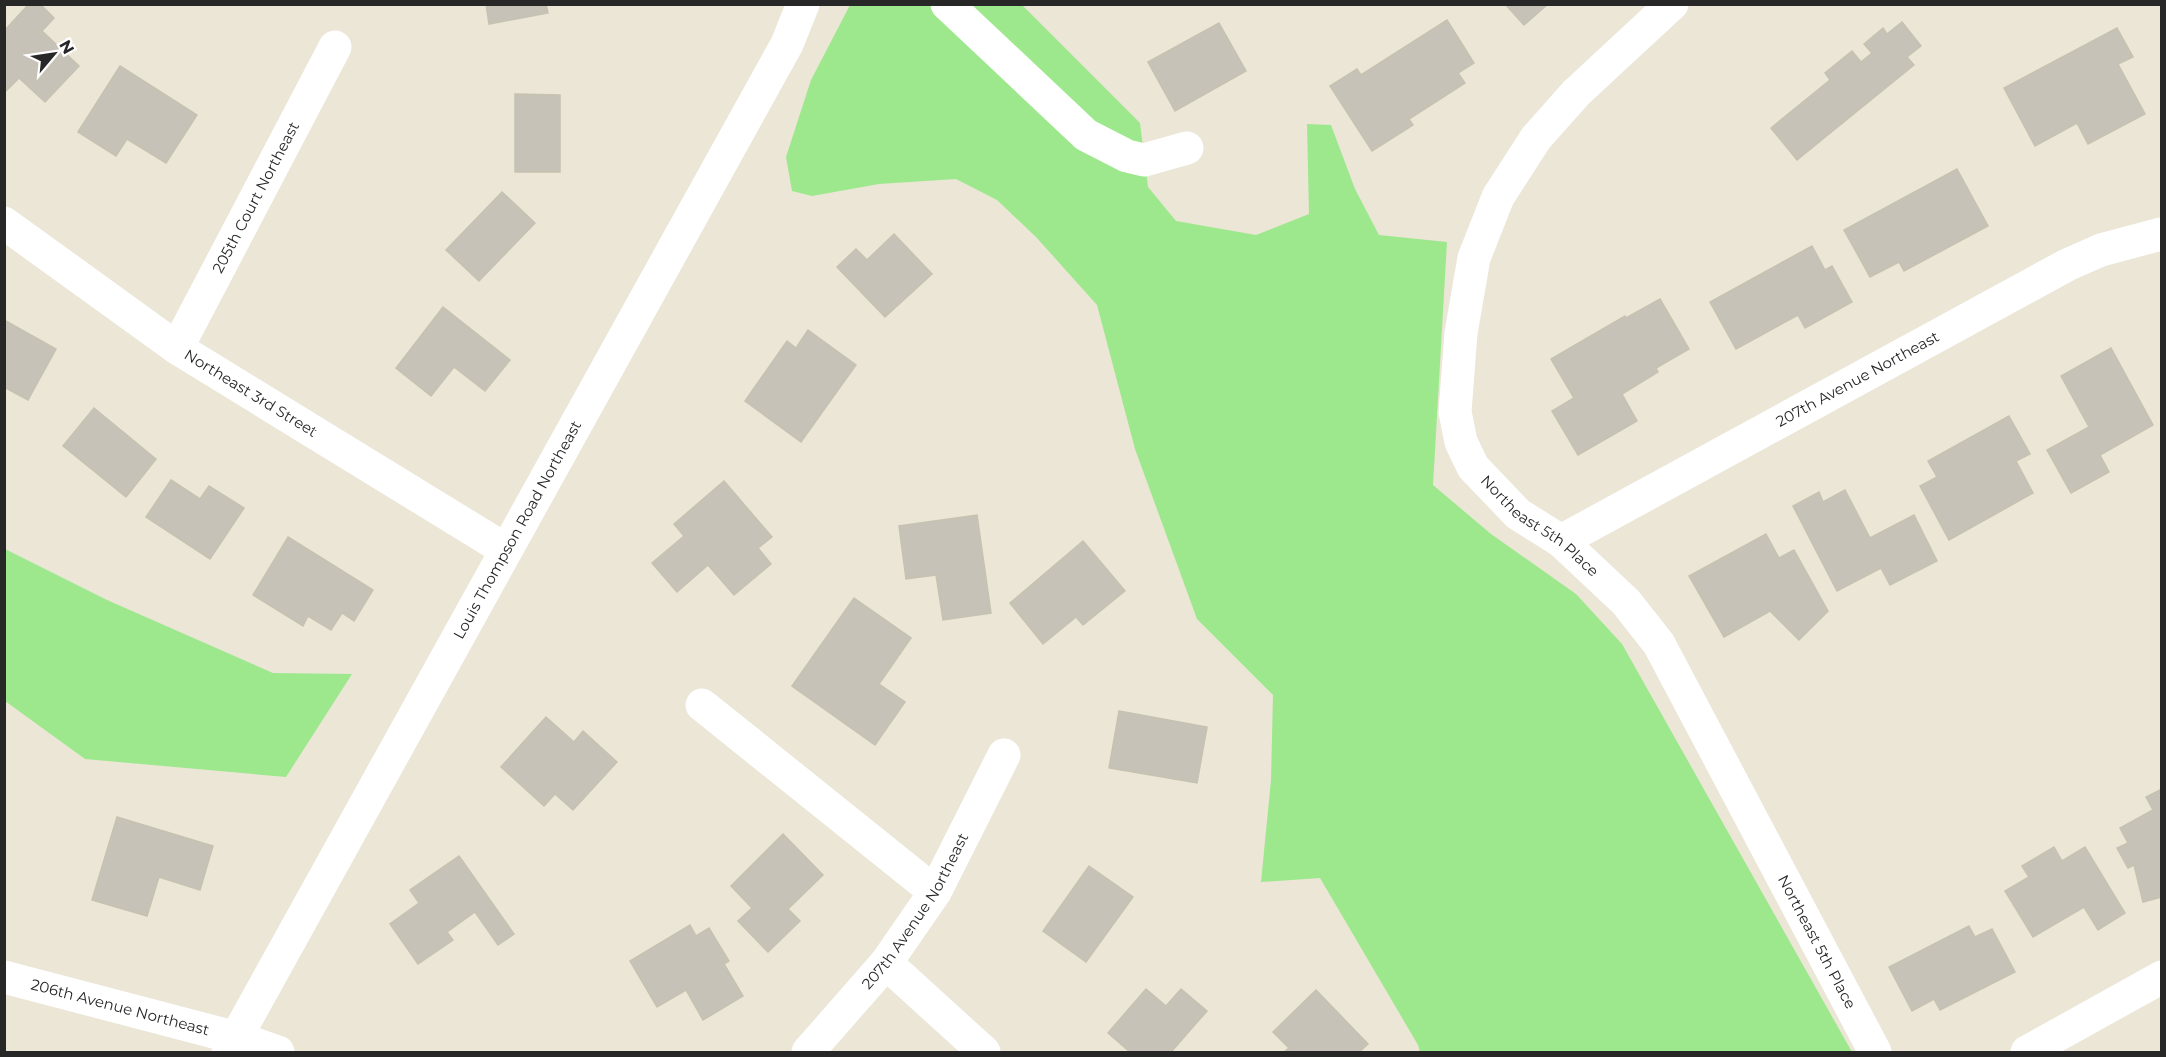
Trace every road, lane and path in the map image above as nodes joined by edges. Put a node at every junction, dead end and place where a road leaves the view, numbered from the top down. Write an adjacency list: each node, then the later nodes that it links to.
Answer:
1 (803, 4): 10 (street, Louis Thompson Road Northeast)
2 (947, 4): 5 (street)
3 (1672, 4): 9 (street, Northeast 5th Place)
4 (335, 47): 8 (street, 205th Court Northeast)
5 (1187, 148)
6 (4, 223): 8 (street, Northeast 3rd Street)
7 (2161, 234): 9 (street, 207th Avenue Northeast)
8 (177, 348): 10 (street, Northeast 3rd Street)
9 (1561, 541): 21 (street, Northeast 5th Place)
10 (506, 550): 17 (street, Louis Thompson Road Northeast)
11 (702, 705): 13 (street)
12 (1004, 755): 13 (street, 207th Avenue Northeast)
13 (935, 892): 14 (street, 207th Avenue Northeast)
14 (886, 963): 19 (street, 207th Avenue Northeast); 20 (street)
15 (4, 977): 17 (street, 206th Avenue Northeast)
16 (2162, 977): 22 (street)
17 (233, 1045): 18 (street, 206th Avenue Northeast)
18 (278, 1053)
19 (808, 1053)
20 (984, 1053)
21 (1875, 1053)
22 (2027, 1053)

